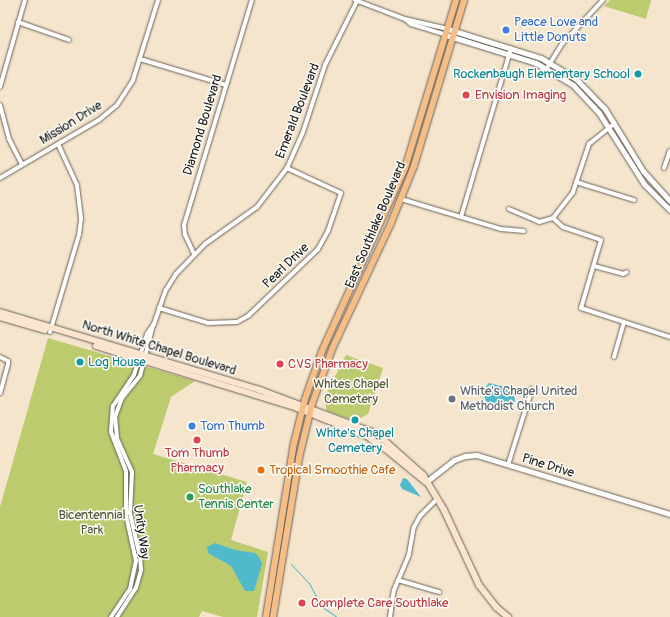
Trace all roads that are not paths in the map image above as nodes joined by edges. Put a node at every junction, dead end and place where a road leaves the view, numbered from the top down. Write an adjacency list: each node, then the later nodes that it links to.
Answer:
1 (25, 0): 8 (street)
2 (158, 0): 14 (street, Mission Drive)
3 (252, 0): 17 (street, Diamond Boulevard)
4 (456, 0): 9 (main road, East Southlake Boulevard)
5 (464, 0): 10 (main road, East Southlake Boulevard)
6 (603, 0): 15 (street)
7 (356, 1): 9 (street); 27 (street, Emerald Boulevard)
8 (18, 22): 11 (street); 18 (street)
9 (447, 32): 10 (street); 28 (main road, East Southlake Boulevard)
10 (454, 34): 12 (street); 13 (street); 32 (main road, East Southlake Boulevard)
11 (69, 40)
12 (511, 48): 13 (street); 15 (street)
13 (509, 54): 16 (street); 37 (street)
14 (140, 59): 17 (street); 24 (street, Mission Drive)
15 (550, 62): 16 (street); 19 (street)
16 (547, 68): 20 (street)
17 (226, 85): 40 (street, Diamond Boulevard)
18 (0, 87)
19 (586, 88): 20 (street); 22 (street)
20 (581, 93): 23 (street)
21 (0, 105): 26 (street)
22 (615, 123): 23 (street); 34 (street)
23 (609, 127): 31 (street); 36 (street)
24 (58, 144): 26 (street, Mission Drive); 49 (street)
25 (670, 151): 29 (street)
26 (22, 164): 30 (street, Mission Drive)
27 (287, 168): 40 (street, Emerald Boulevard); 43 (street, Pearl Drive)
28 (405, 168): 32 (main road); 46 (main road, East Southlake Boulevard)
29 (664, 168)
30 (0, 178)
31 (576, 182): 33 (street); 38 (street)
32 (401, 199): 37 (street); 47 (main road, East Southlake Boulevard)
33 (634, 200)
34 (670, 202)
35 (509, 209): 38 (street)
36 (670, 210)
37 (461, 217): 39 (street)
38 (553, 218): 41 (street)
39 (524, 231)
40 (194, 254): 43 (street, Emerald Boulevard)
41 (594, 266): 42 (street); 48 (street)
42 (628, 272)
43 (159, 308): 53 (street, Emerald Boulevard)
44 (0, 312): 49 (main road, North White Chapel Boulevard)
45 (0, 317): 49 (main road, North White Chapel Boulevard)
46 (337, 319): 47 (main road); 56 (main road, East Southlake Boulevard)
47 (344, 324): 57 (main road, East Southlake Boulevard)
48 (624, 324): 50 (street); 52 (street)
49 (50, 330): 53 (main road, North White Chapel Boulevard)
50 (670, 336)
51 (0, 357): 55 (street)
52 (614, 357)
53 (143, 358): 56 (main road, North White Chapel Boulevard); 58 (street, Unity Way)
54 (532, 389): 59 (street)
55 (0, 393)
56 (302, 408): 57 (main road, North White Chapel Boulevard); 67 (main road, East Southlake Boulevard)
57 (310, 411): 60 (main road, North White Chapel Boulevard); 68 (main road, East Southlake Boulevard)
58 (112, 421): 65 (street, Unity Way); 66 (street, Unity Way)
59 (508, 465): 60 (street, Pine Drive); 62 (street, Pine Drive)
60 (426, 482): 61 (main road, North White Chapel Boulevard)
61 (437, 499): 63 (street); 70 (main road, North White Chapel Boulevard)
62 (670, 514)
63 (398, 580): 64 (street); 69 (street)
64 (439, 592)
65 (111, 617)
66 (118, 617)
67 (266, 617)
68 (273, 617)
69 (390, 617)
70 (508, 617)

